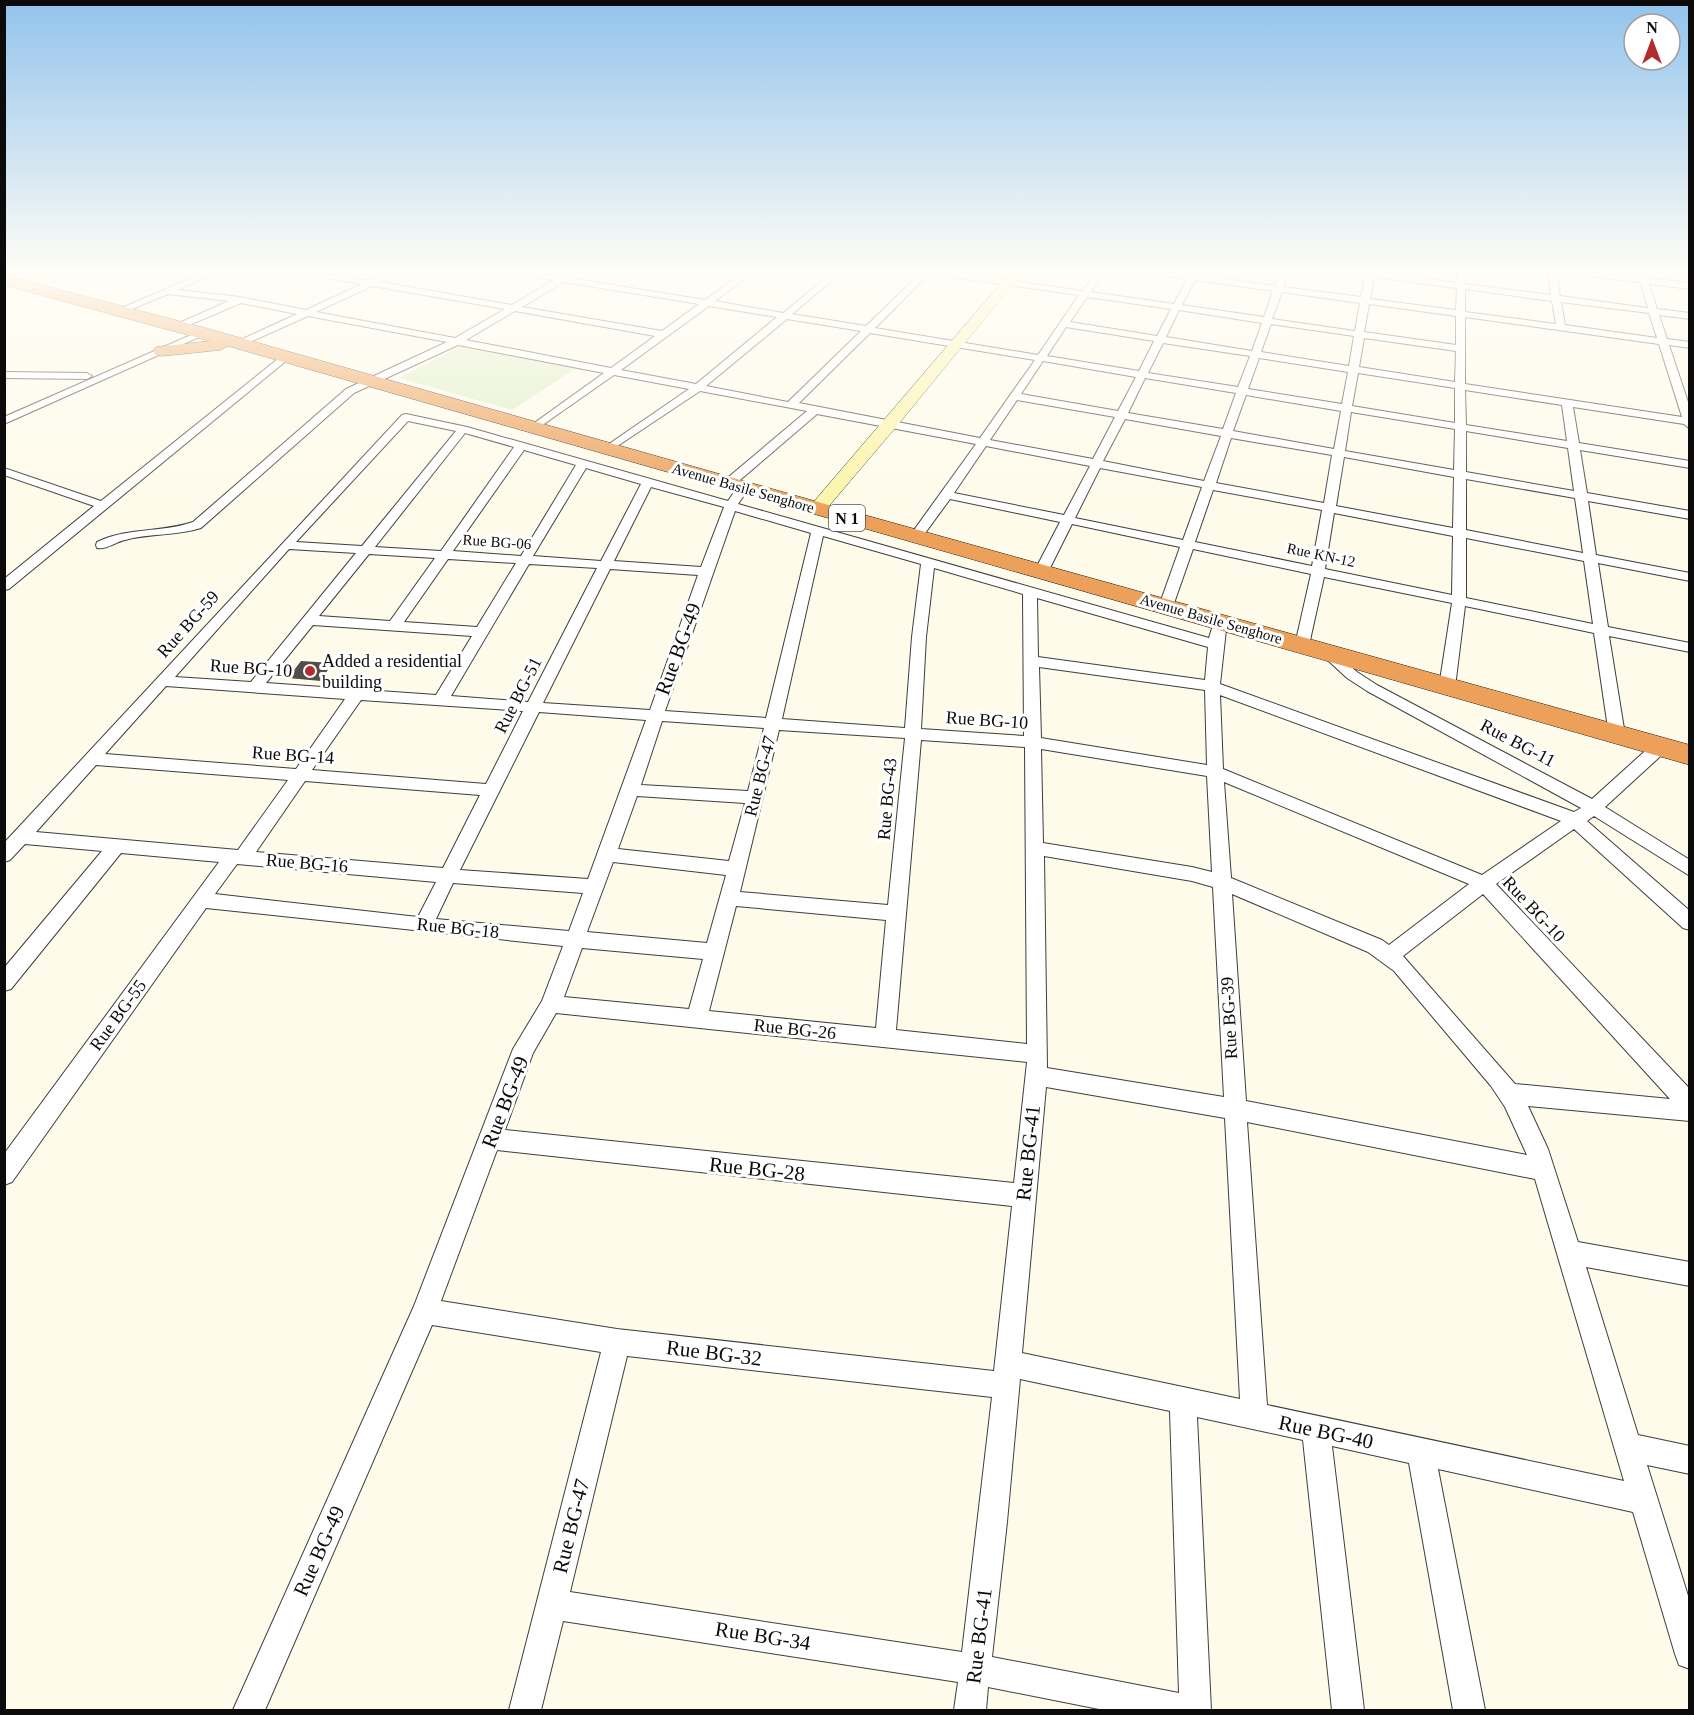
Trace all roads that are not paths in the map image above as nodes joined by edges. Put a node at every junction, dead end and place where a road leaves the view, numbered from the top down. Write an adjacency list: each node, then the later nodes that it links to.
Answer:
1 (138, 353): 24 (street)
2 (157, 353): 38 (street)
3 (276, 353): 18 (highway, Avenue Basile Senghore / N 1)
4 (431, 353): 26 (street)
5 (514, 353): 21 (street)
6 (637, 353): 21 (street)
7 (740, 353): 29 (street)
8 (844, 353): 33 (street)
9 (949, 353): 40 (street)
10 (1010, 353): 19 (street)
11 (1043, 353): 19 (street)
12 (1153, 353): 22 (street)
13 (1249, 353): 17 (street)
14 (1356, 353): 20 (street)
15 (1460, 353): 28 (street)
16 (1667, 353): 25 (street)
17 (1255, 354): 20 (street); 30 (street)
18 (287, 356): 26 (highway, Avenue Basile Senghore / N 1); 59 (street)
19 (1040, 358): 22 (street); 31 (street)
20 (1353, 370): 28 (street); 34 (street)
21 (613, 372): 29 (street); 44 (street)
22 (1142, 374): 30 (street); 37 (street)
23 (4, 375): 24 (street)
24 (87, 376): 36 (street)
25 (1675, 379): 27 (street); 39 (street)
26 (371, 380): 44 (highway, Avenue Basile Senghore / N 1); 68 (street)
27 (1689, 381)
28 (1460, 386): 32 (street); 41 (street)
29 (697, 388): 33 (street); 47 (street)
30 (1242, 391): 34 (street); 43 (street)
31 (1014, 396): 37 (street); 45 (street)
32 (1567, 403): 39 (street); 46 (street)
33 (791, 405): 35 (street)
34 (1346, 408): 41 (street); 48 (street)
35 (815, 410): 40 (street); 55 (street, Rue BG-49)
36 (4, 413)
37 (1121, 415): 43 (street); 50 (street)
38 (4, 421)
39 (1689, 423)
40 (891, 424): 45 (street); 64 (street)
41 (1460, 427): 46 (street); 53 (street)
42 (463, 429): 44 (street); 69 (street, Rue BG-59); 70 (street)
43 (1227, 434): 48 (street); 56 (street)
44 (527, 437): 47 (highway, Avenue Basile Senghore / N 1); 49 (street); 71 (street)
45 (982, 442): 50 (street); 57 (street)
46 (1574, 446): 51 (street); 58 (street)
47 (610, 448): 55 (highway, Avenue Basile Senghore / N 1)
48 (1338, 453): 53 (street); 61 (street)
49 (582, 464): 54 (street); 73 (street)
50 (1096, 464): 56 (street); 63 (street)
51 (1689, 465)
52 (4, 471): 59 (street)
53 (1460, 475): 58 (street); 65 (street)
54 (647, 483): 60 (street); 75 (street, Rue BG-51)
55 (736, 485): 60 (street, Rue BG-49); 64 (highway, Avenue Basile Senghore / N 1)
56 (1209, 485): 61 (street); 67 (street)
57 (947, 495): 63 (street, Rue KN-12); 66 (street)
58 (1582, 496): 62 (street); 72 (street)
59 (102, 506): 80 (street)
60 (730, 507): 64 (street); 76 (street, Rue BG-49)
61 (1329, 508): 65 (street); 77 (street)
62 (1689, 515)
63 (1068, 520): 67 (street, Rue KN-12); 78 (street)
64 (817, 521): 66 (highway, Avenue Basile Senghore / N 1); 74 (street); 102 (street, Rue BG-47)
65 (1459, 533): 72 (street); 82 (street)
66 (915, 537): 78 (highway, Avenue Basile Senghore / N 1)
67 (1188, 544): 77 (street, Rue KN-12); 83 (street)
68 (102, 545)
69 (286, 545): 70 (street, Rue BG-06); 94 (street, Rue BG-59)
70 (366, 550): 71 (street, Rue BG-06); 84 (street)
71 (444, 555): 73 (street, Rue BG-06); 86 (street)
72 (1592, 559): 79 (street); 87 (street)
73 (524, 560): 75 (street, Rue BG-06); 88 (street)
74 (928, 563): 81 (street); 103 (street, Rue BG-43)
75 (605, 566): 76 (street, Rue BG-06); 100 (street, Rue BG-51)
76 (706, 571): 101 (street, Rue BG-49)
77 (1318, 571): 82 (street, Rue KN-12); 90 (street)
78 (1041, 572): 83 (highway, Avenue Basile Senghore / N 1)
79 (1689, 577)
80 (4, 586)
81 (1030, 593): 89 (street); 93 (street, Rue BG-41)
82 (1459, 600): 87 (street, Rue KN-12); 97 (street)
83 (1166, 606): 85 (highway, Avenue Basile Senghore / N 1)
84 (309, 620): 86 (street); 96 (street)
85 (1220, 621): 89 (street, Rue BG-39); 90 (highway, Avenue Basile Senghore / N 1)
86 (394, 626): 88 (street)
87 (1603, 630): 91 (street, Rue KN-12); 104 (street)
88 (482, 632): 99 (street)
89 (1214, 644): 95 (street, Rue BG-39)
90 (1302, 645): 92 (highway, Avenue Basile Senghore / N 1)
91 (1689, 648)
92 (1328, 653): 97 (highway, Avenue Basile Senghore / N 1); 114 (street, Rue BG-11)
93 (1031, 661): 95 (street); 105 (street, Rue BG-41)
94 (163, 681): 96 (street, Rue BG-10); 108 (street, Rue BG-59)
95 (1212, 686): 109 (street, Rue BG-39); 115 (street)
96 (255, 687): 98 (street, Rue BG-10)
97 (1447, 687): 104 (highway, Avenue Basile Senghore / N 1)
98 (356, 695): 99 (street, Rue BG-10); 110 (street, Rue BG-55)
99 (440, 700): 100 (street, Rue BG-10)
100 (534, 707): 101 (street, Rue BG-10); 111 (street, Rue BG-51)
101 (655, 715): 102 (street, Rue BG-10); 112 (street, Rue BG-49)
102 (773, 724): 103 (street, Rue BG-10); 113 (street, Rue BG-47)
103 (913, 734): 105 (street, Rue BG-10); 130 (street, Rue BG-43)
104 (1617, 735): 106 (highway, Avenue Basile Senghore / N 1)
105 (1032, 742): 109 (street, Rue BG-10); 118 (street, Rue BG-41)
106 (1660, 747): 107 (highway, Avenue Basile Senghore / N 1); 114 (street)
107 (1689, 755)
108 (92, 759): 110 (street, Rue BG-14); 116 (street, Rue BG-59)
109 (1215, 772): 125 (street, Rue BG-39); 126 (street, Rue BG-10)
110 (300, 775): 111 (street, Rue BG-14); 121 (street, Rue BG-55)
111 (492, 790): 124 (street, Rue BG-51)
112 (630, 790): 113 (street); 119 (street, Rue BG-49)
113 (755, 798): 122 (street, Rue BG-47)
114 (1594, 807): 115 (street); 123 (street, Rue BG-11)
115 (1574, 819): 126 (street); 131 (street)
116 (21, 837): 117 (street, Rue BG-16); 120 (street, Rue BG-59)
117 (116, 846): 121 (street, Rue BG-16); 136 (street)
118 (1034, 848): 125 (street); 140 (street, Rue BG-41)
119 (606, 854): 122 (street); 127 (street, Rue BG-49)
120 (4, 855)
121 (237, 857): 124 (street, Rue BG-16); 129 (street, Rue BG-55)
122 (736, 869): 128 (street, Rue BG-47)
123 (1689, 869)
124 (448, 876): 127 (street, Rue BG-16); 132 (street, Rue BG-51)
125 (1221, 882): 135 (street); 143 (street, Rue BG-39)
126 (1484, 883): 135 (street); 142 (street, Rue BG-10)
127 (593, 887): 133 (street, Rue BG-49)
128 (729, 898): 130 (street); 134 (street, Rue BG-47)
129 (201, 900): 132 (street, Rue BG-18); 147 (street, Rue BG-55)
130 (897, 913): 139 (street, Rue BG-43)
131 (1689, 923)
132 (423, 925): 133 (street, Rue BG-18)
133 (574, 939): 134 (street, Rue BG-18); 137 (street, Rue BG-49)
134 (715, 952): 138 (street, Rue BG-47)
135 (1390, 955): 141 (street)
136 (4, 983)
137 (551, 1004): 138 (street, Rue BG-26); 145 (street, Rue BG-49)
138 (697, 1019): 139 (street, Rue BG-26)
139 (885, 1038): 140 (street, Rue BG-26)
140 (1037, 1065): 143 (street, Rue BG-26); 148 (street, Rue BG-41)
141 (1511, 1094): 144 (street); 146 (street)
142 (1689, 1105)
143 (1235, 1109): 146 (street, Rue BG-26); 155 (street, Rue BG-39)
144 (1689, 1111)
145 (490, 1139): 148 (street, Rue BG-28); 151 (street, Rue BG-49)
146 (1542, 1168): 149 (street)
147 (4, 1174)
148 (1024, 1196): 153 (street, Rue BG-41)
149 (1568, 1252): 150 (street); 157 (street)
150 (1689, 1274)
151 (425, 1311): 152 (street, Rue BG-32); 164 (street, Rue BG-49)
152 (617, 1342): 153 (street, Rue BG-32); 161 (street, Rue BG-47)
153 (1006, 1374): 154 (street, Rue BG-40); 163 (street, Rue BG-41)
154 (1183, 1401): 155 (street, Rue BG-40); 168 (street)
155 (1254, 1416): 156 (street, Rue BG-40)
156 (1316, 1430): 158 (street, Rue BG-40); 169 (street)
157 (1628, 1447): 159 (street); 160 (street)
158 (1421, 1452): 160 (street, Rue BG-40); 170 (street)
159 (1689, 1460)
160 (1645, 1500): 162 (street)
161 (552, 1604): 163 (street, Rue BG-34); 165 (street, Rue BG-47)
162 (1689, 1654)
163 (974, 1669): 166 (street, Rue BG-41); 167 (street, Rue BG-34)
164 (249, 1710)
165 (525, 1710)
166 (970, 1710)
167 (1182, 1710)
168 (1194, 1710)
169 (1348, 1710)
170 (1469, 1710)

